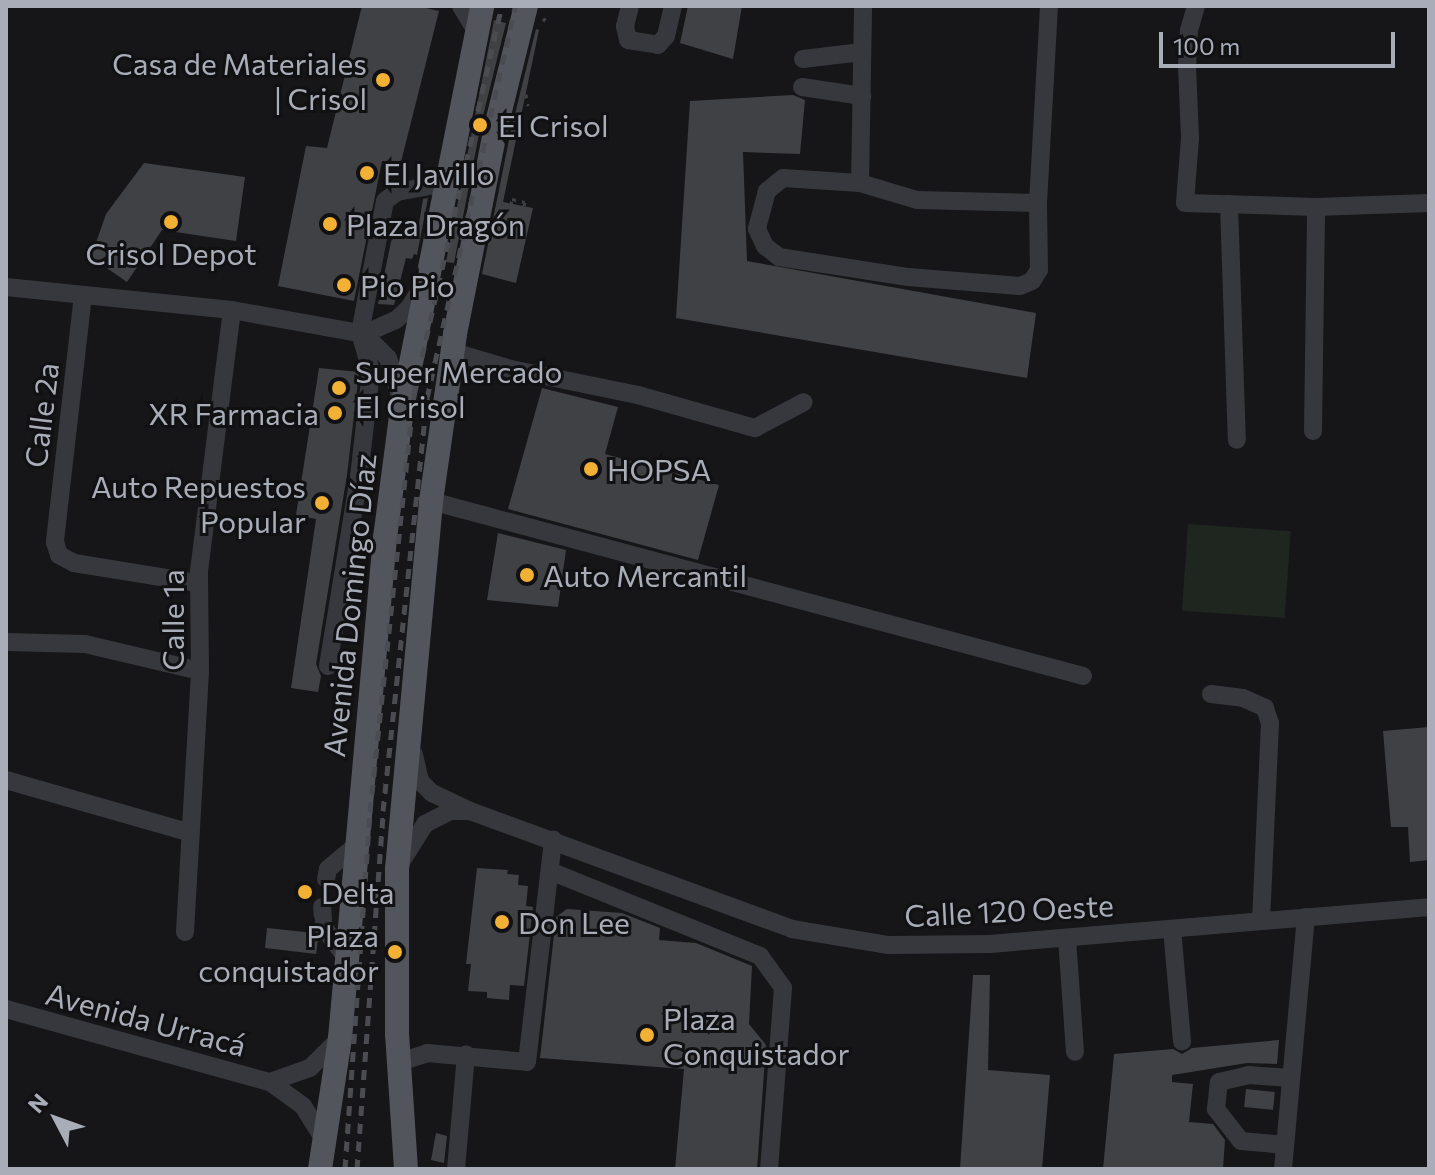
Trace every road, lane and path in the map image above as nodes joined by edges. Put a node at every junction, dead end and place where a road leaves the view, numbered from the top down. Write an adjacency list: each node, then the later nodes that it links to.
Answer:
1 (461, 6): 9 (street)
2 (482, 6): 9 (main road, Avenida Domingo Díaz)
3 (526, 6): 16 (main road)
4 (630, 6): 5 (street)
5 (673, 6)
6 (863, 6): 10 (street)
7 (1049, 6): 17 (street)
8 (1196, 6): 19 (street)
9 (476, 31): 14 (main road, Avenida Domingo Díaz)
10 (862, 52): 11 (street); 13 (street)
11 (803, 59)
12 (802, 87): 13 (street)
13 (862, 96): 15 (street)
14 (446, 183): 22 (main road, Avenida Domingo Díaz); 26 (street)
15 (860, 183): 17 (street); 17 (street)
16 (482, 200): 20 (path); 27 (main road)
17 (1038, 203)
18 (1429, 203): 21 (street)
19 (1229, 204): 21 (street); 31 (street)
20 (524, 206)
21 (1316, 207): 30 (street)
22 (426, 277): 26 (street); 29 (main road, Avenida Domingo Díaz)
23 (6, 287): 24 (street)
24 (83, 295): 25 (street); 35 (street, Calle 2a)
25 (232, 310): 26 (street); 35 (street, Calle 1a)
26 (362, 334): 29 (street); 32 (street)
27 (453, 352): 28 (street); 34 (main road)
28 (804, 402)
29 (402, 408): 33 (main road, Avenida Domingo Díaz)
30 (1313, 431)
31 (1237, 440)
32 (359, 477): 33 (street); 37 (street)
33 (393, 480): 46 (main road, Avenida Domingo Díaz)
34 (431, 501): 39 (street); 41 (main road)
35 (198, 583): 38 (street, Calle 1a)
36 (6, 642): 38 (street)
37 (328, 666)
38 (200, 671): 44 (street, Calle 1a)
39 (1083, 676)
40 (1211, 694): 53 (street)
41 (412, 719): 43 (street, Calle 120 Oeste); 47 (main road)
42 (6, 780): 44 (street)
43 (470, 811): 45 (street, Calle 120 Oeste); 47 (street)
44 (191, 833): 55 (street, Calle 1a)
45 (553, 840): 48 (street); 56 (street, Calle 120 Oeste)
46 (358, 844): 49 (street); 57 (main road, Avenida Domingo Díaz)
47 (397, 869): 63 (main road)
48 (550, 871): 62 (street); 74 (street)
49 (326, 879)
50 (322, 907): 57 (street)
51 (1429, 907): 52 (street, Calle 120 Oeste)
52 (1306, 917): 53 (street, Calle 120 Oeste); 64 (street)
53 (1261, 921): 54 (street, Calle 120 Oeste)
54 (1172, 929): 56 (street, Calle 120 Oeste); 60 (street)
55 (185, 932)
56 (1067, 938): 61 (street)
57 (348, 960): 59 (main road, Avenida Domingo Díaz)
58 (6, 1009): 65 (street, Avenida Urracá)
59 (340, 1038): 65 (street, Avenida Urracá); 67 (main road, Avenida Domingo Díaz)
60 (1182, 1042)
61 (1075, 1052)
62 (466, 1054): 63 (street); 73 (street)
63 (400, 1062): 66 (main road)
64 (1291, 1078): 68 (street); 68 (street)
65 (270, 1082): 67 (street, Avenida Urracá)
66 (405, 1109): 71 (main road); 72 (main road)
67 (324, 1140): 69 (main road, Avenida Domingo Díaz); 70 (main road)
68 (1285, 1145): 75 (street)
69 (320, 1169)
70 (327, 1169)
71 (390, 1169)
72 (406, 1169)
73 (456, 1169)
74 (769, 1169)
75 (1283, 1169)

